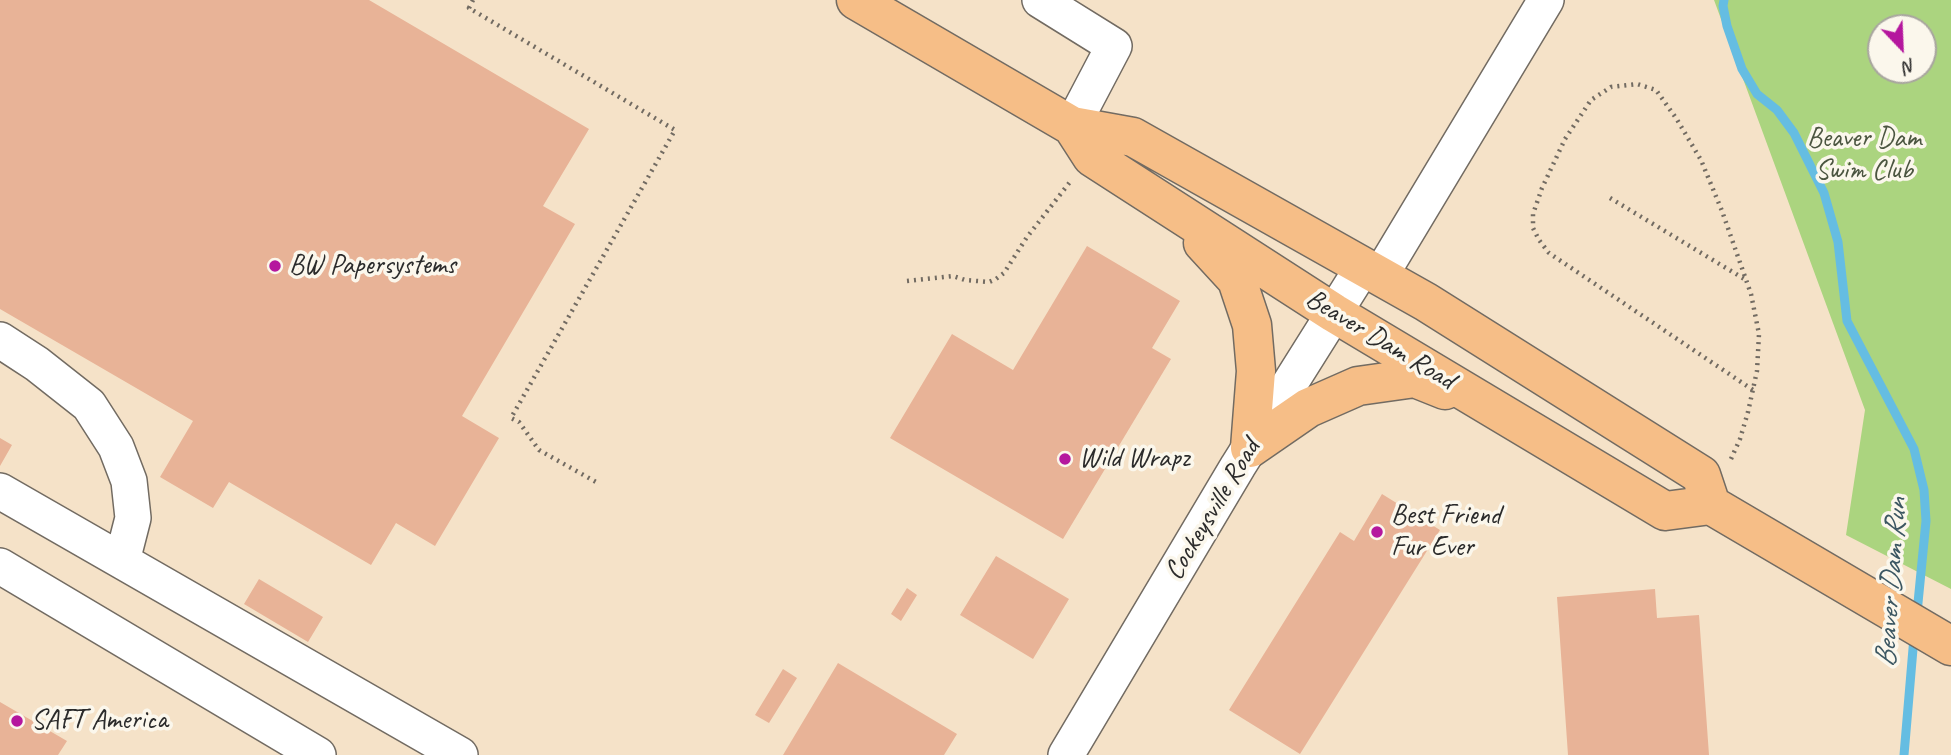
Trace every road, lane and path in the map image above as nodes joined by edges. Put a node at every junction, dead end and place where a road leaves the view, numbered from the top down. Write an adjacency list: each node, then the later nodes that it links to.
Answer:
1 (473, 0): 17 (path)
2 (856, 0): 5 (main road, Beaver Dam Road)
3 (1040, 0): 5 (street)
4 (1546, 0): 9 (street, Cockeysville Road)
5 (1072, 126): 8 (main road, Beaver Dam Road); 9 (main road, Beaver Dam Road)
6 (1075, 176): 10 (path)
7 (1610, 198): 11 (path)
8 (1169, 205): 12 (main road, Beaver Dam Road); 16 (main road)
9 (1371, 272): 12 (street, Cockeysville Road); 19 (main road, Beaver Dam Road)
10 (906, 281)
11 (1747, 281): 14 (path); 14 (path)
12 (1334, 313): 15 (main road, Beaver Dam Road); 16 (street, Cockeysville Road)
13 (0, 340): 20 (street)
14 (1753, 390): 19 (path)
15 (1499, 412): 16 (main road); 19 (main road, Beaver Dam Road)
16 (1250, 448): 25 (street, Cockeysville Road)
17 (596, 482)
18 (0, 491): 20 (street)
19 (1711, 505): 22 (main road)
20 (122, 561): 24 (street)
21 (0, 566): 23 (street)
22 (1951, 646)
23 (318, 755)
24 (460, 755)
25 (1066, 755)

